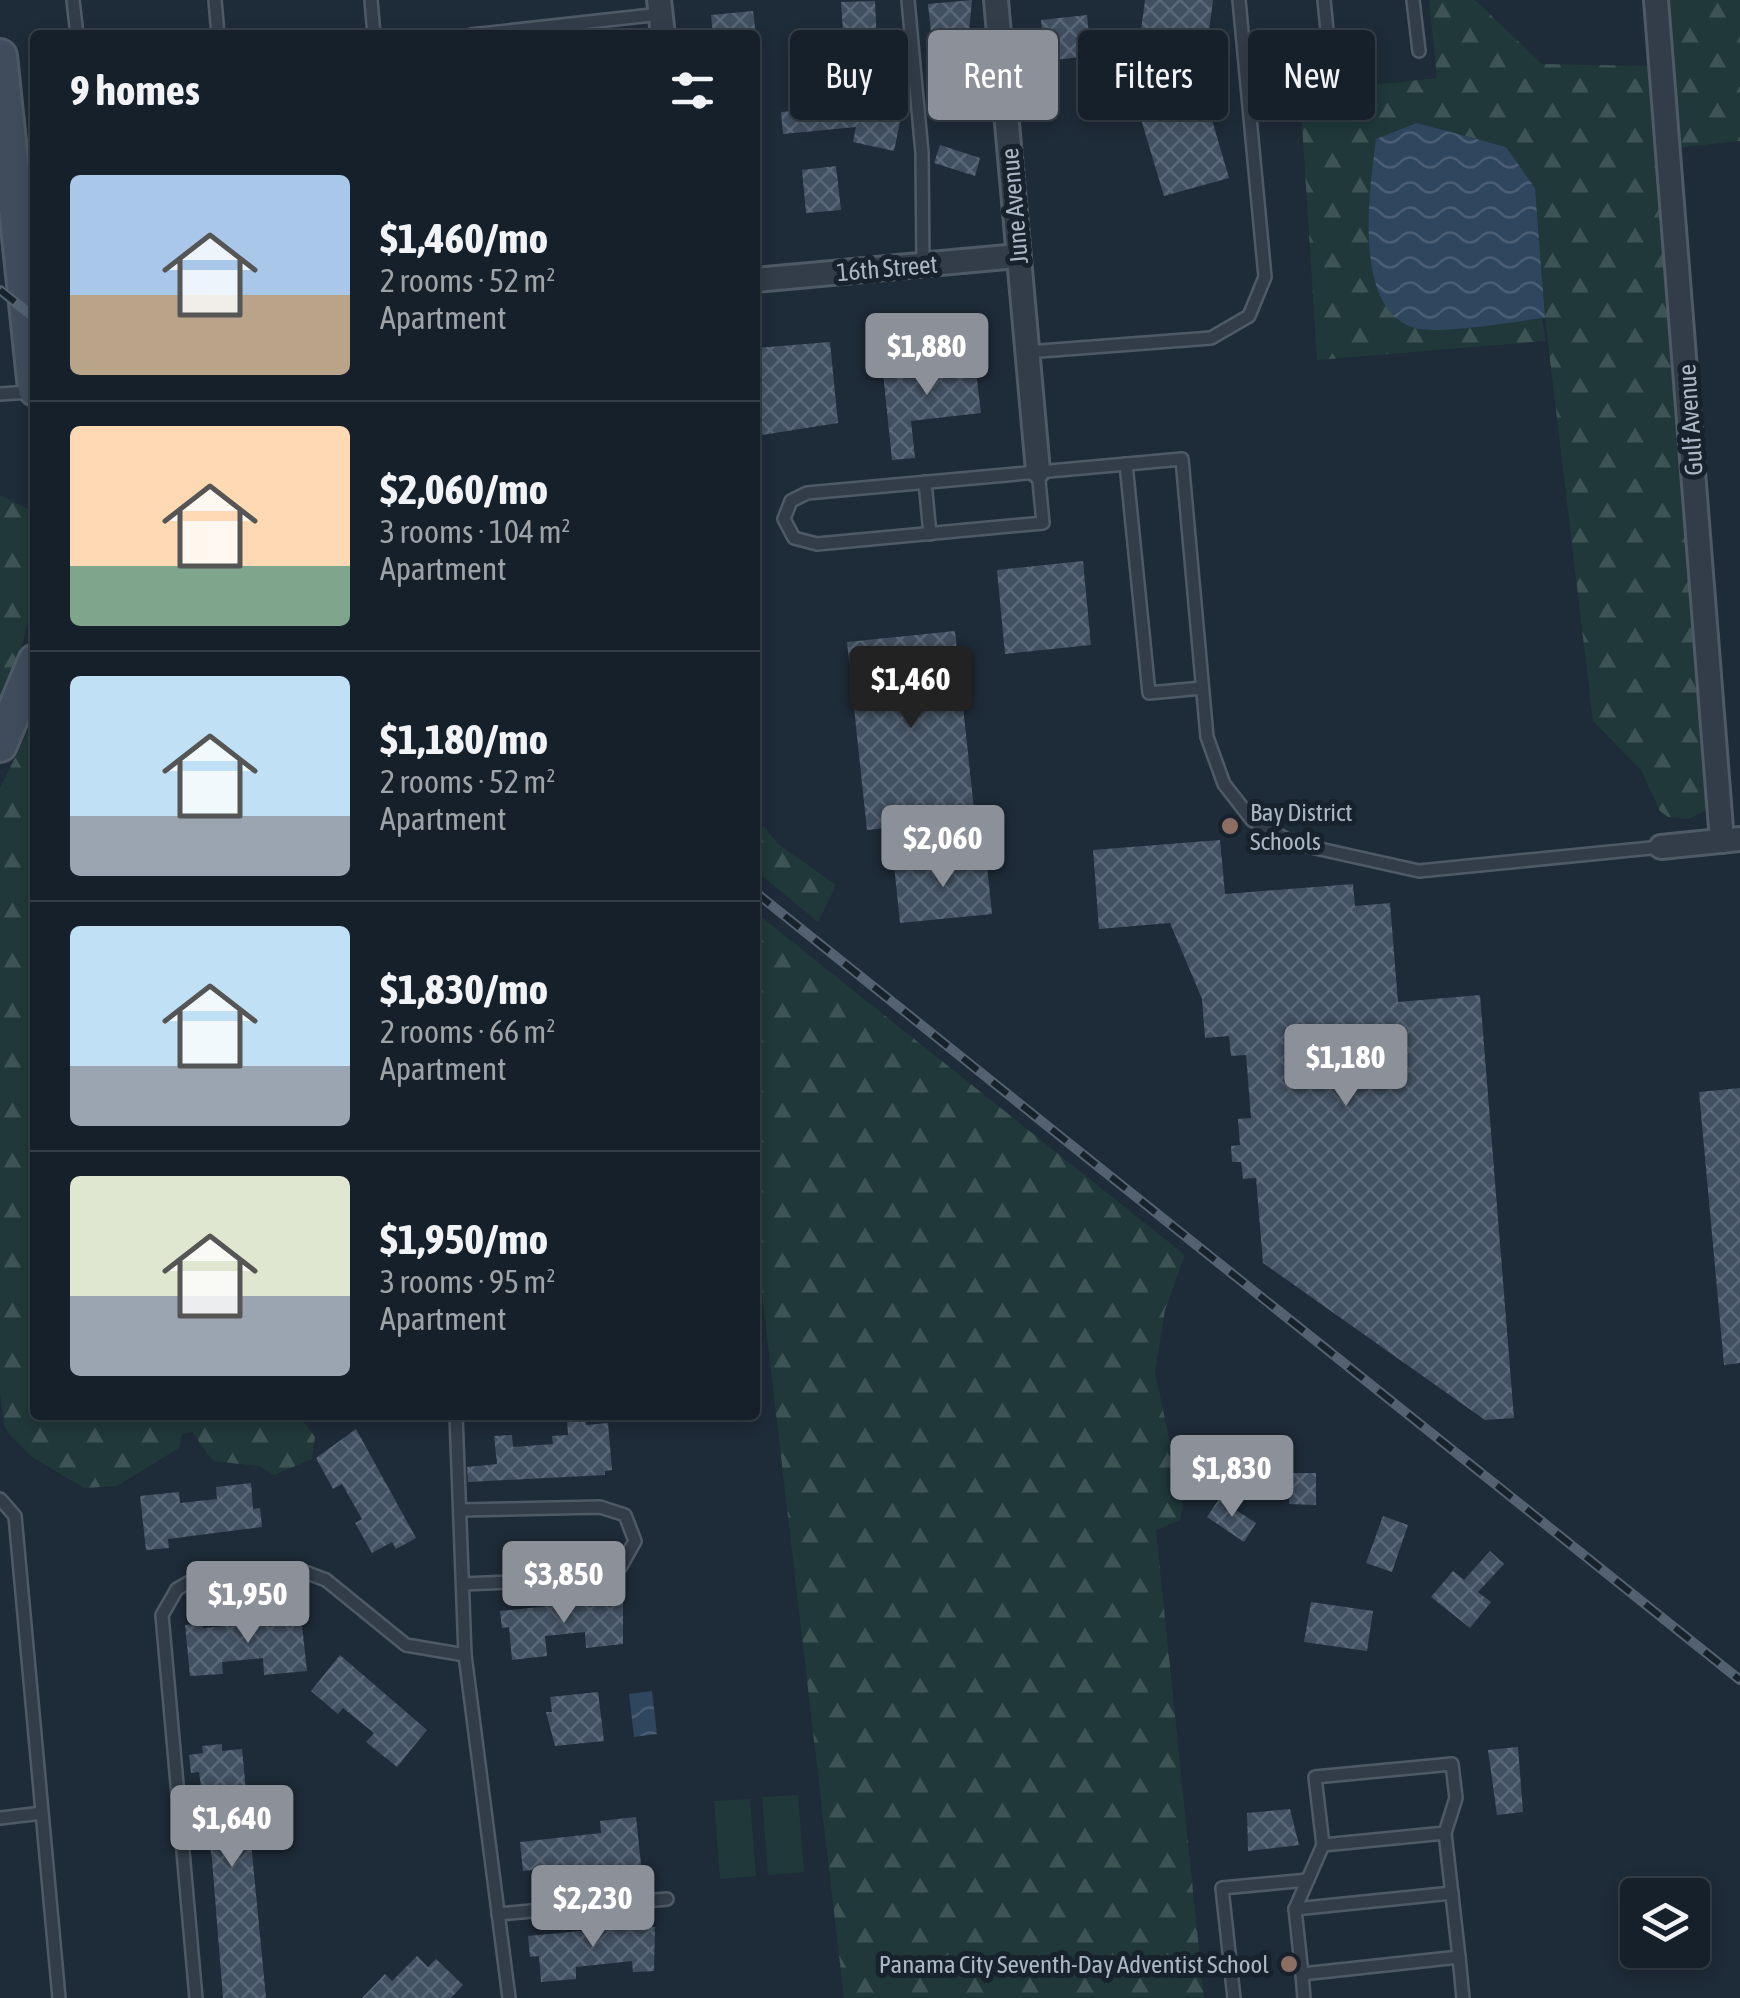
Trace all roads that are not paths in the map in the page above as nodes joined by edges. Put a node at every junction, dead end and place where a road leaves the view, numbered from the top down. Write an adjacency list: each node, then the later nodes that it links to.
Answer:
1 (73, 0): 11 (lane)
2 (215, 0): 12 (lane)
3 (371, 0): 13 (lane)
4 (908, 0): 20 (lane)
5 (996, 0): 19 (street, June Avenue)
6 (1239, 0): 23 (lane)
7 (1324, 0): 15 (lane)
8 (1414, 0): 16 (lane)
9 (1656, 0): 33 (street, Gulf Avenue)
10 (661, 16): 14 (lane)
11 (76, 30)
12 (218, 30)
13 (374, 30)
14 (522, 30)
15 (1327, 30)
16 (1419, 52)
17 (1, 76): 18 (street)
18 (24, 189): 22 (street)
19 (1018, 256): 20 (street, 16th Street); 23 (street, June Avenue)
20 (923, 265): 21 (street, 16th Street)
21 (760, 280)
22 (30, 299)
23 (1027, 352): 27 (street, June Avenue)
24 (30, 391): 25 (lane)
25 (0, 394)
26 (1126, 464): 27 (lane); 31 (lane); 31 (lane)
27 (1038, 471): 28 (lane); 29 (lane)
28 (926, 482): 29 (lane); 29 (lane)
29 (930, 534)
30 (30, 673): 32 (street)
31 (1202, 688): 34 (lane)
32 (0, 745)
33 (1731, 840): 34 (street)
34 (1660, 847)
35 (456, 1420): 37 (lane)
36 (0, 1499): 40 (lane)
37 (460, 1510): 38 (lane); 38 (lane)
38 (463, 1584): 39 (lane)
39 (466, 1655): 48 (lane); 52 (lane)
40 (42, 1813): 41 (lane); 51 (lane)
41 (0, 1818)
42 (1445, 1833): 43 (lane); 43 (lane); 45 (lane)
43 (1323, 1845): 44 (lane)
44 (1308, 1880): 47 (lane); 54 (lane)
45 (1452, 1893): 47 (lane); 49 (lane)
46 (667, 1899): 48 (lane)
47 (1295, 1909): 50 (lane)
48 (498, 1914): 53 (lane)
49 (1459, 1956): 50 (lane); 56 (lane)
50 (1302, 1974): 55 (lane)
51 (60, 1998)
52 (196, 1998)
53 (509, 1998)
54 (1234, 1998)
55 (1304, 1998)
56 (1463, 1998)

